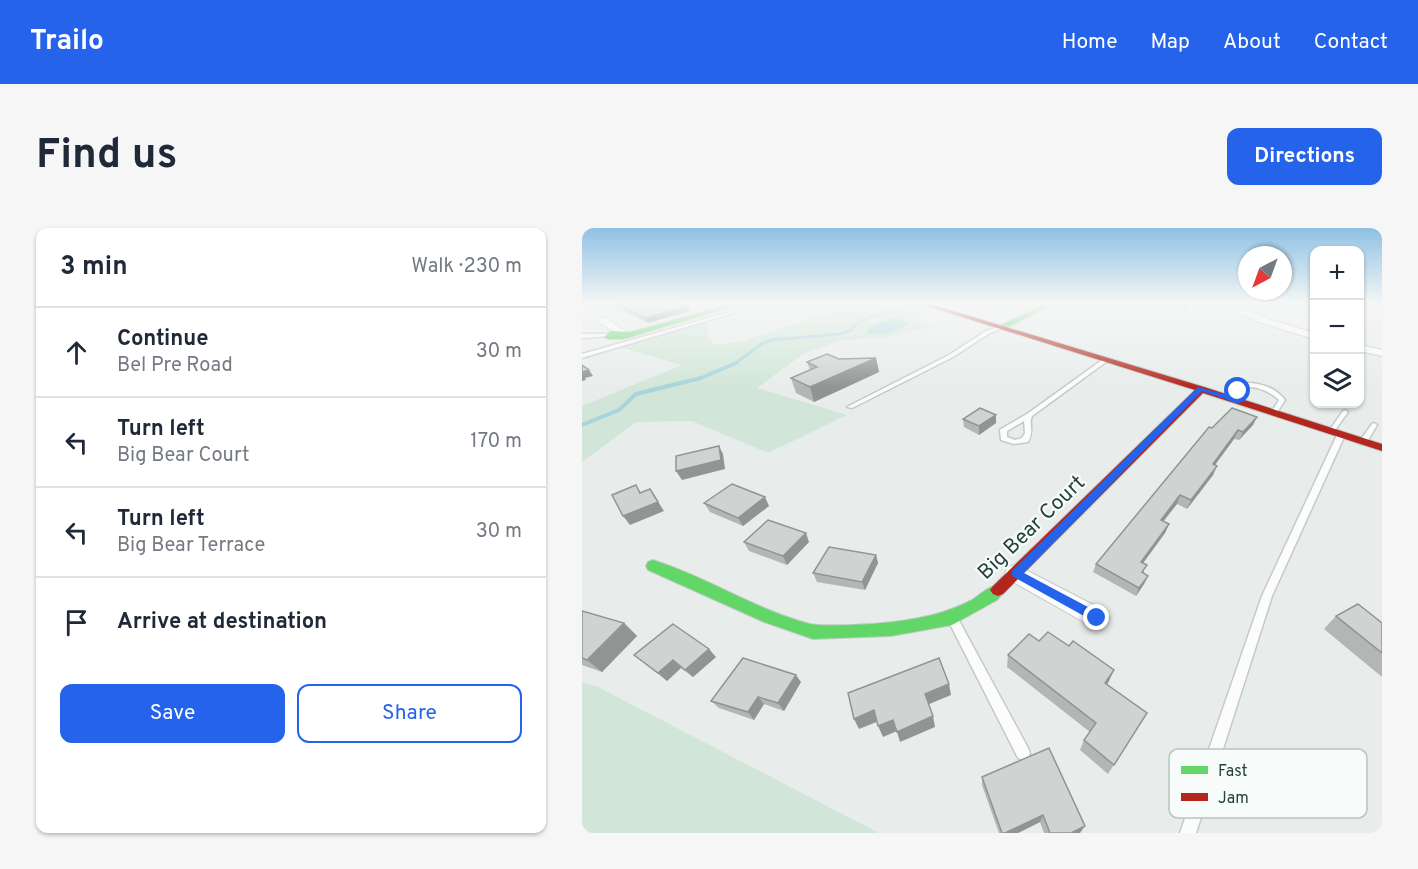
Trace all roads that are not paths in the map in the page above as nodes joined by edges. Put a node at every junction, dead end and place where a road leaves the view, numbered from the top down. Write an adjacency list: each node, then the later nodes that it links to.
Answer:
1 (627, 332): 5 (street)
2 (664, 332): 9 (lane)
3 (988, 332): 13 (lane)
4 (1018, 332): 10 (street)
5 (620, 334): 6 (lane)
6 (582, 336)
7 (1364, 349): 8 (street)
8 (1382, 353)
9 (582, 356)
10 (1107, 359): 11 (street); 16 (lane)
11 (1201, 389): 12 (street); 22 (street, Big Bear Court)
12 (1231, 399): 15 (street); 15 (lane)
13 (850, 406)
14 (1345, 412): 18 (lane)
15 (1274, 413): 18 (street)
16 (1029, 415): 16 (lane)
17 (1374, 425): 19 (lane)
18 (1336, 433): 19 (street); 25 (lane)
19 (1363, 442): 20 (street)
20 (1382, 448)
21 (653, 566): 23 (street, Big Bear Court)
22 (1016, 573): 23 (street, Big Bear Court); 24 (street)
23 (952, 618): 26 (lane)
24 (1097, 618)
25 (1216, 749)
26 (1023, 753)
27 (1193, 818): 28 (lane)
28 (1188, 833)

